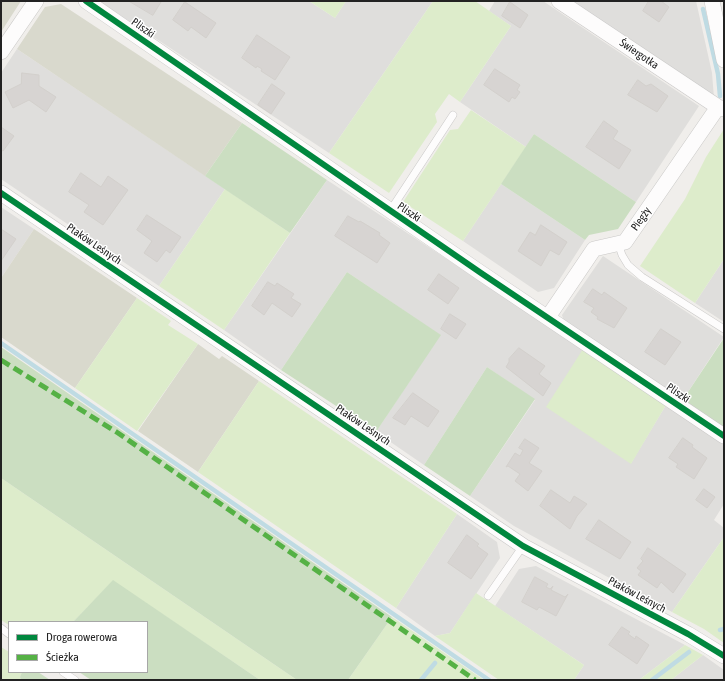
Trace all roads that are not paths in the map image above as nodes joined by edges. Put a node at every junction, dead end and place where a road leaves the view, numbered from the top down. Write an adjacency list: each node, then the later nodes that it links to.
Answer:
1 (36, 1): 5 (street)
2 (86, 1): 10 (street, Pliszki)
3 (559, 1): 7 (street, Świergotka)
4 (712, 1): 6 (street)
5 (1, 52)
6 (724, 60)
7 (721, 108): 11 (street, Piegży)
8 (453, 115): 10 (lane)
9 (1, 193): 15 (street, Ptaków Leśnych)
10 (389, 211): 12 (street, Pliszki)
11 (618, 243): 12 (street, Piegży); 13 (lane)
12 (548, 317): 14 (street, Pliszki)
13 (724, 329)
14 (724, 436)
15 (524, 546): 16 (lane); 17 (street, Ptaków Leśnych)
16 (488, 596)
17 (724, 656)
18 (64, 673): 19 (lane)
19 (75, 680)

